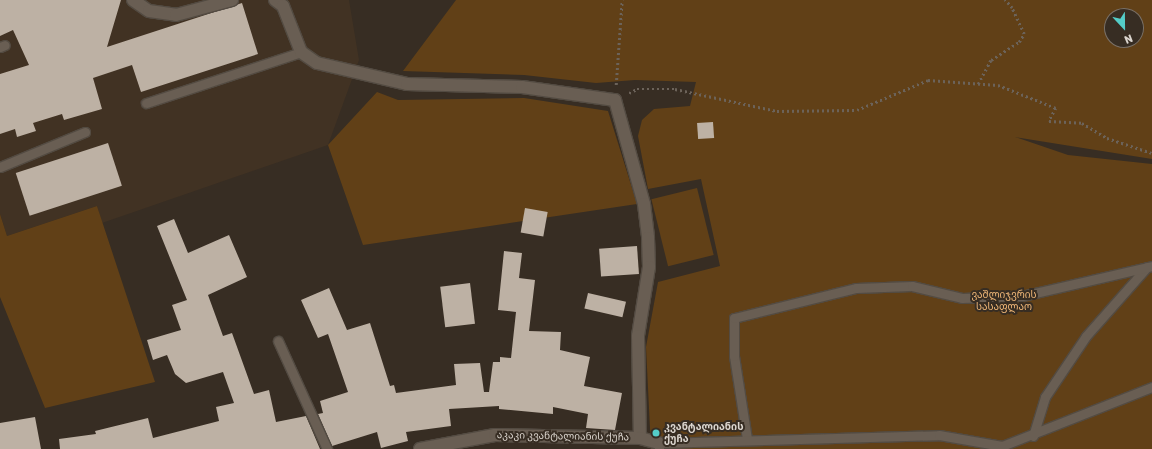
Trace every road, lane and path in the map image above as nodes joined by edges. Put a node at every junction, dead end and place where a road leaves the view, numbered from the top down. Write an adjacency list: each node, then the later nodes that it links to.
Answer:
1 (133, 0): 2 (street)
2 (232, 0)
3 (275, 0): 6 (street)
4 (622, 0): 8 (path)
5 (1005, 0): 7 (path)
6 (301, 52): 8 (street); 9 (lane)
7 (978, 84): 8 (path); 11 (path)
8 (615, 100): 17 (street)
9 (146, 103)
10 (85, 132): 12 (lane)
11 (1152, 153)
12 (0, 167)
13 (1150, 266): 16 (lane); 18 (lane)
14 (278, 341): 20 (lane)
15 (1152, 387): 16 (lane)
16 (1033, 436): 18 (lane)
17 (640, 438): 19 (street, აკაკი კვანტალიანის ქუჩა); 21 (street, აკაკი კვანტალიანის ქუჩა)
18 (747, 439): 19 (lane)
19 (659, 446)
20 (327, 449)
21 (420, 449)

